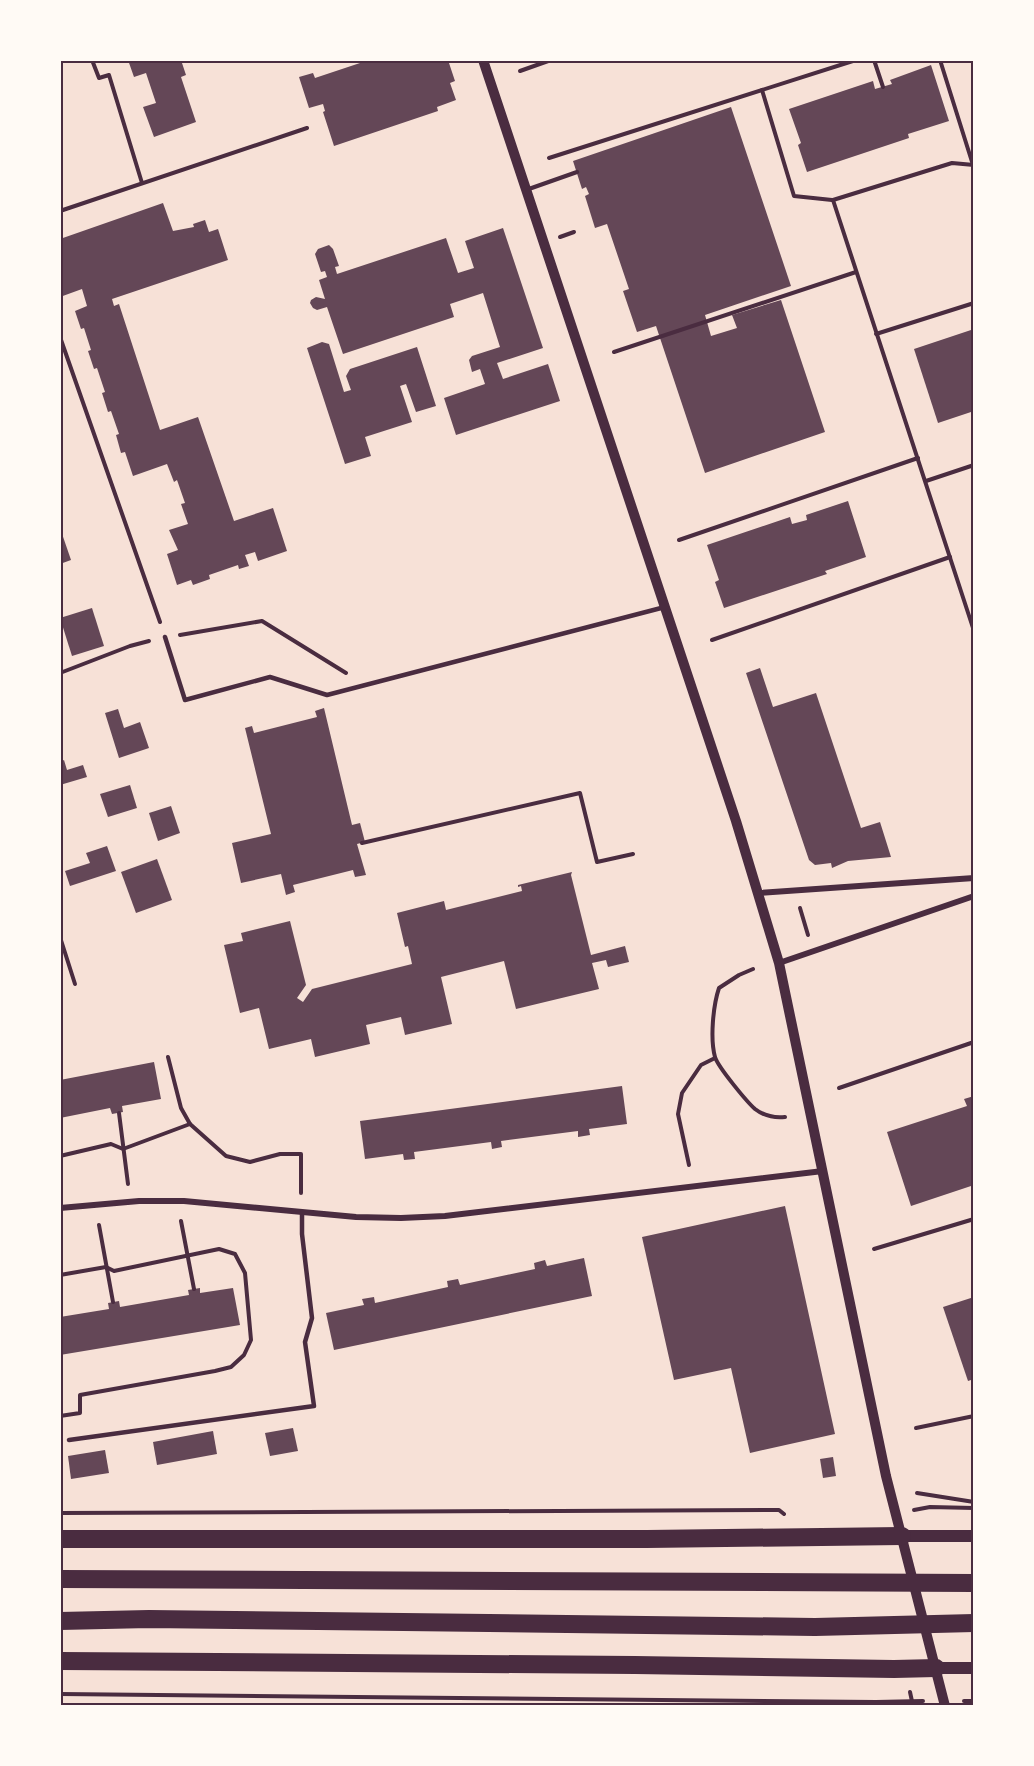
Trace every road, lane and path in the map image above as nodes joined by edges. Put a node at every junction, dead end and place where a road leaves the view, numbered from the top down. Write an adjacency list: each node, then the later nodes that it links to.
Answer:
1 (93, 60): 14 (path)
2 (483, 60): 15 (street)
3 (551, 60): 7 (path)
4 (856, 60): 9 (path)
5 (874, 60): 8 (path)
6 (940, 60): 12 (path)
7 (520, 71)
8 (883, 87)
9 (762, 90): 11 (path); 16 (path)
10 (307, 128): 14 (path)
11 (549, 158)
12 (973, 165): 16 (path)
13 (577, 172): 15 (lane)
14 (142, 183): 17 (path)
15 (526, 190): 28 (street)
16 (833, 200): 18 (path)
17 (60, 211)
18 (856, 272): 20 (path); 22 (path)
19 (974, 303): 20 (path)
20 (876, 334): 23 (path)
21 (60, 338): 30 (path)
22 (614, 352)
23 (918, 458): 25 (path); 26 (path)
24 (974, 465): 25 (path)
25 (926, 481): 27 (path)
26 (679, 540)
27 (950, 557): 29 (path); 31 (path)
28 (665, 607): 33 (lane); 37 (street)
29 (974, 631)
30 (165, 637): 32 (path); 33 (path); 33 (lane)
31 (712, 640)
32 (60, 673)
33 (363, 684)
34 (362, 843): 35 (path)
35 (633, 854)
36 (974, 878): 37 (street)
37 (760, 893): 42 (street)
38 (974, 896): 42 (street)
39 (799, 904): 41 (path)
40 (60, 937): 44 (path)
41 (809, 939)
42 (779, 963): 55 (street)
43 (753, 969): 47 (path)
44 (75, 984)
45 (974, 1042): 48 (path)
46 (168, 1057): 51 (path)
47 (715, 1058): 50 (path); 54 (path)
48 (839, 1088)
49 (119, 1113): 52 (path)
50 (785, 1117)
51 (190, 1124): 52 (path); 57 (path)
52 (123, 1149): 53 (path); 56 (path)
53 (60, 1156)
54 (689, 1165)
55 (823, 1171): 59 (street); 79 (street)
56 (128, 1184)
57 (301, 1193)
58 (60, 1208): 59 (street)
59 (302, 1213): 72 (lane)
60 (974, 1219): 63 (path)
61 (182, 1221): 64 (path)
62 (99, 1224): 65 (path)
63 (874, 1249)
64 (188, 1256): 65 (path); 67 (path); 69 (path)
65 (106, 1267): 66 (path); 68 (path)
66 (60, 1275)
67 (194, 1289)
68 (113, 1302)
69 (60, 1416)
70 (974, 1416): 71 (path)
71 (916, 1428)
72 (69, 1440)
73 (916, 1493): 74 (path)
74 (974, 1502)
75 (961, 1508): 76 (path)
76 (974, 1508)
77 (778, 1510): 78 (path)
78 (60, 1513)
79 (902, 1536): 80 (main road); 81 (highway); 87 (street)
80 (974, 1536)
81 (60, 1539)
82 (60, 1579): 83 (highway)
83 (974, 1583)
84 (60, 1621): 85 (highway)
85 (974, 1623)
86 (60, 1660): 87 (highway)
87 (936, 1668): 88 (main road); 91 (street)
88 (974, 1668)
89 (60, 1694): 90 (path)
90 (901, 1700)
91 (945, 1706)

